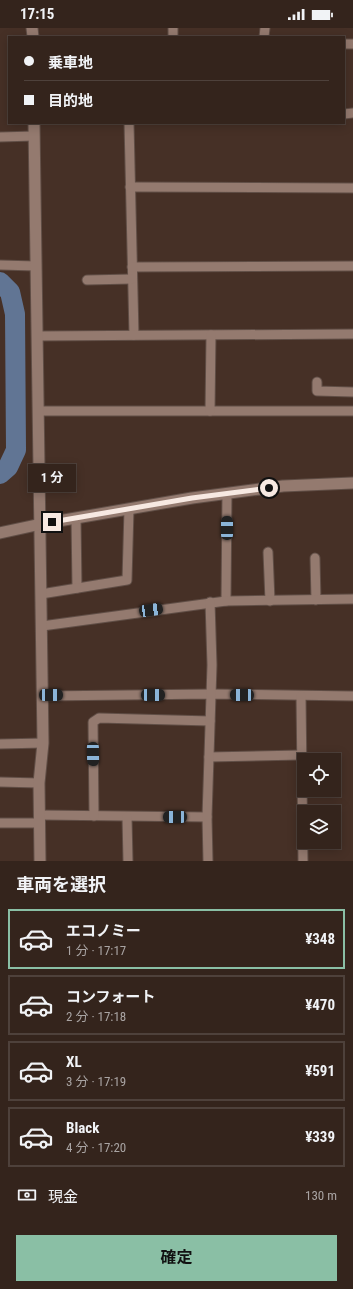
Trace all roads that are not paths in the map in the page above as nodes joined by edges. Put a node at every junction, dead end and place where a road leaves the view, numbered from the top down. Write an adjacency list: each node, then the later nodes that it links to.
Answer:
1 (34, 124): 3 (street)
2 (129, 124): 5 (street)
3 (34, 136): 4 (street); 8 (street)
4 (0, 137)
5 (130, 187): 6 (street); 10 (street)
6 (353, 188)
7 (0, 265): 8 (street)
8 (36, 266): 16 (street)
9 (353, 266): 10 (street)
10 (132, 267): 12 (street)
11 (87, 280): 12 (street)
12 (132, 280): 14 (street)
13 (353, 334): 15 (street)
14 (134, 335): 15 (street); 16 (street)
15 (211, 335): 20 (street)
16 (38, 336): 19 (street)
17 (317, 382): 18 (street)
18 (353, 392)
19 (39, 411): 20 (street); 26 (street)
20 (210, 411): 21 (street)
21 (353, 411)
22 (353, 483): 23 (street)
23 (227, 493): 24 (street); 34 (street)
24 (128, 509): 25 (street); 30 (street)
25 (76, 518): 26 (street); 30 (street)
26 (41, 524): 27 (street); 31 (street)
27 (0, 533)
28 (268, 552): 35 (street)
29 (315, 558): 33 (street)
30 (77, 588): 31 (street)
31 (42, 594): 37 (street)
32 (353, 599): 33 (street)
33 (316, 600): 35 (street)
34 (226, 601): 35 (street); 36 (street)
35 (270, 601)
36 (210, 602): 37 (street); 38 (street)
37 (42, 626): 39 (street)
38 (212, 694): 39 (street); 40 (street); 42 (street)
39 (43, 696): 43 (street)
40 (301, 696): 41 (street); 45 (street)
41 (353, 696)
42 (210, 721): 47 (street); 51 (street)
43 (43, 743): 44 (street); 49 (street)
44 (0, 744)
45 (301, 753)
46 (297, 755): 47 (street)
47 (209, 757): 53 (street)
48 (0, 782): 49 (street)
49 (39, 783): 54 (street)
50 (302, 797): 59 (street)
51 (94, 816): 52 (street); 54 (street)
52 (127, 816): 53 (street); 57 (street)
53 (207, 817): 58 (street)
54 (40, 819): 55 (street); 56 (street)
55 (0, 822)
56 (40, 861)
57 (128, 861)
58 (208, 861)
59 (303, 861)

